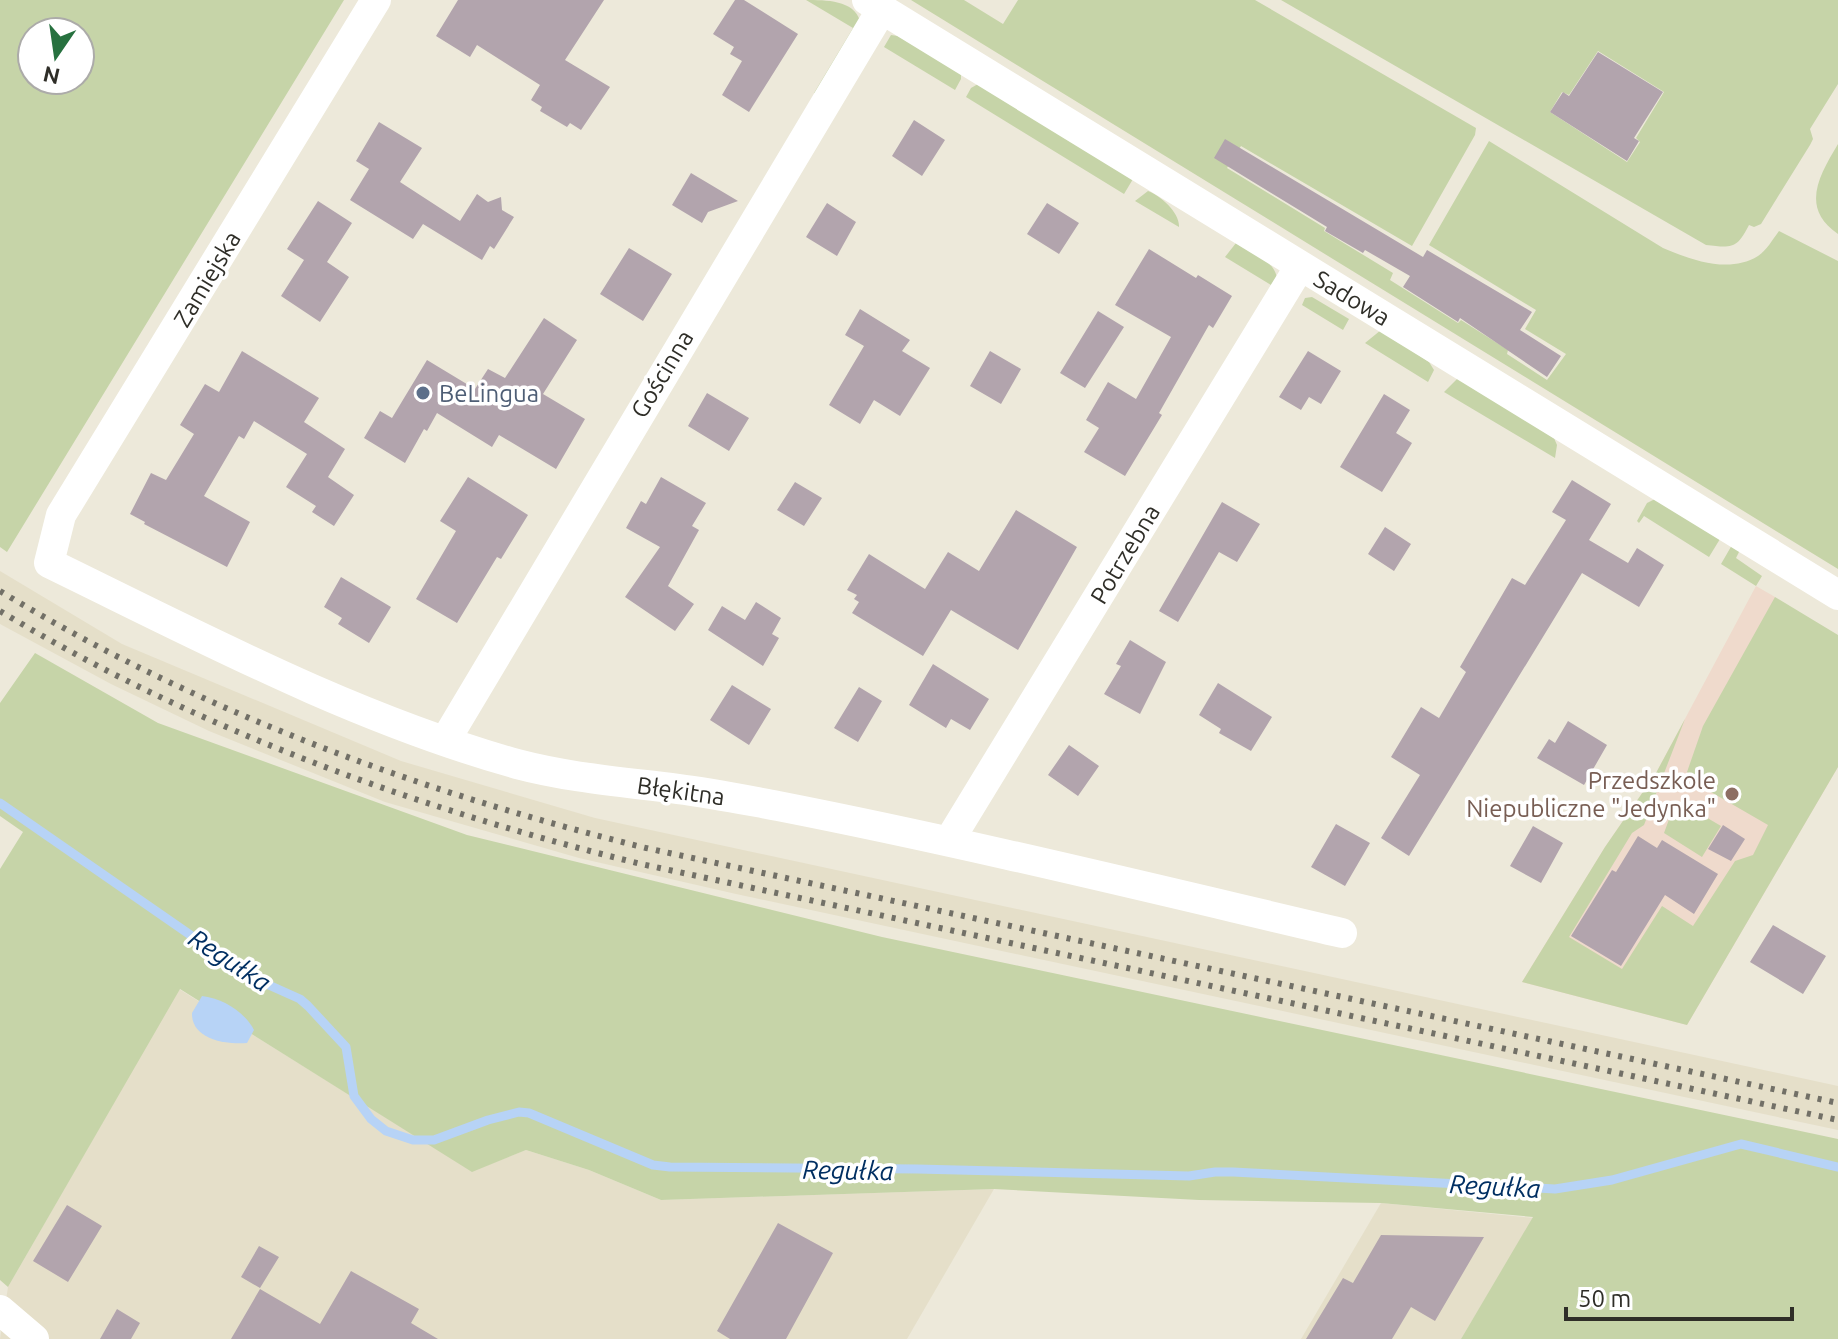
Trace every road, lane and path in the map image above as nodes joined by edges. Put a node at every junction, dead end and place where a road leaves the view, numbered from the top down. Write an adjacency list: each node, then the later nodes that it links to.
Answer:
1 (376, 0): 4 (street, Zamiejska)
2 (874, 4): 3 (street, Sadowa); 6 (street, Gościnna)
3 (1300, 266): 5 (street, Sadowa); 7 (street, Potrzebna)
4 (49, 563): 6 (street, Błękitna)
5 (1838, 595)
6 (445, 741): 7 (street, Błękitna)
7 (949, 841): 8 (street, Błękitna)
8 (1342, 933)
9 (0, 1310): 10 (street)
10 (34, 1339)

